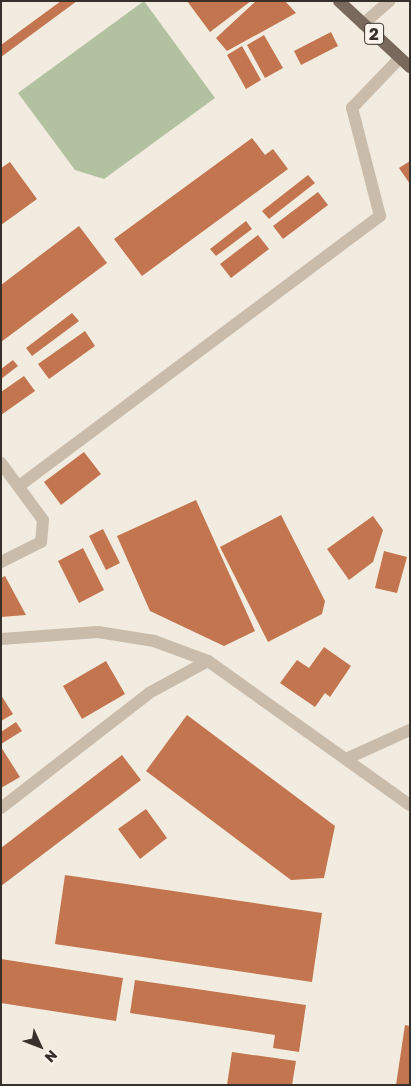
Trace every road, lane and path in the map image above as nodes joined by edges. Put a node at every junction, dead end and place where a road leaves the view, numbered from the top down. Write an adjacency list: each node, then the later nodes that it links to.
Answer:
1 (338, 1): 3 (main road, 2)
2 (389, 1): 3 (street)
3 (364, 24): 4 (main road, 2)
4 (400, 58): 5 (main road, 2); 7 (street)
5 (410, 67)
6 (1, 463): 7 (street)
7 (18, 486): 8 (street)
8 (1, 562)
9 (1, 639): 10 (street)
10 (208, 662): 12 (street); 14 (street)
11 (410, 730): 12 (street)
12 (346, 759): 13 (street)
13 (410, 805)
14 (1, 808)

